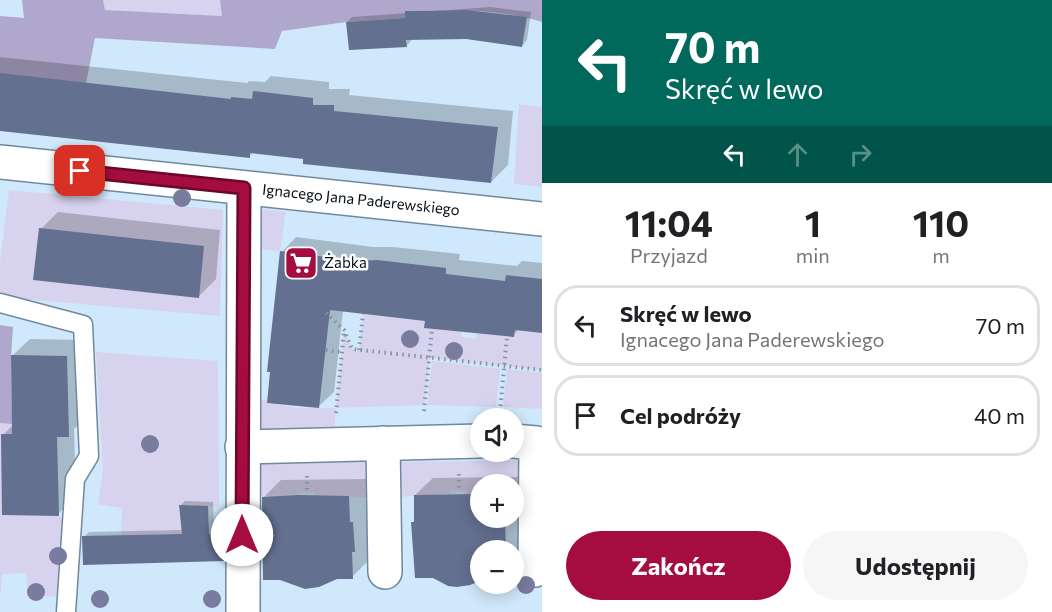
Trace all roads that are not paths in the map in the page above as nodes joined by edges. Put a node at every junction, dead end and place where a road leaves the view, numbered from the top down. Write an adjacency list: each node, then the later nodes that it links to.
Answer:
1 (0, 162): 2 (street, Ignacego Jana Paderewskiego)
2 (244, 188): 3 (street, Ignacego Jana Paderewskiego); 8 (street)
3 (542, 219)
4 (0, 303): 11 (lane)
5 (470, 441): 7 (street)
6 (524, 442): 9 (street)
7 (383, 443): 8 (street); 10 (street)
8 (242, 447): 12 (street)
9 (535, 570)
10 (385, 572)
11 (66, 612)
12 (243, 612)

